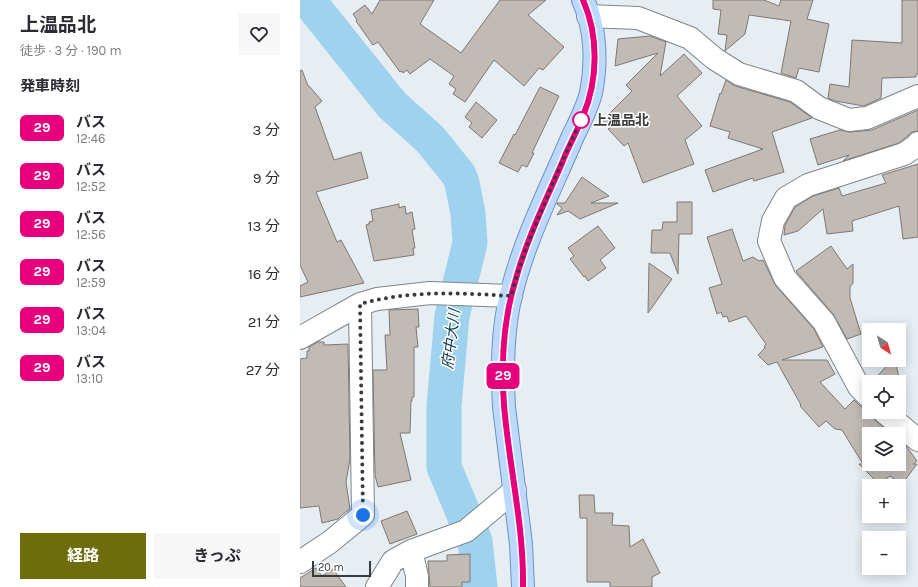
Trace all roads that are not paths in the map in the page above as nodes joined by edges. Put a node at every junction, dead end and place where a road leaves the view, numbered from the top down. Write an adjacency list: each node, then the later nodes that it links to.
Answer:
1 (586, 8): 2 (street); 4 (main road)
2 (918, 96)
3 (918, 143): 7 (street)
4 (511, 296): 5 (street); 10 (main road)
5 (360, 304): 6 (street); 12 (street)
6 (300, 338)
7 (862, 390)
8 (892, 419): 9 (street)
9 (918, 440)
10 (515, 490): 11 (street); 15 (main road)
11 (411, 551): 13 (street); 14 (street)
12 (300, 562)
13 (377, 587)
14 (417, 587)
15 (522, 587)

